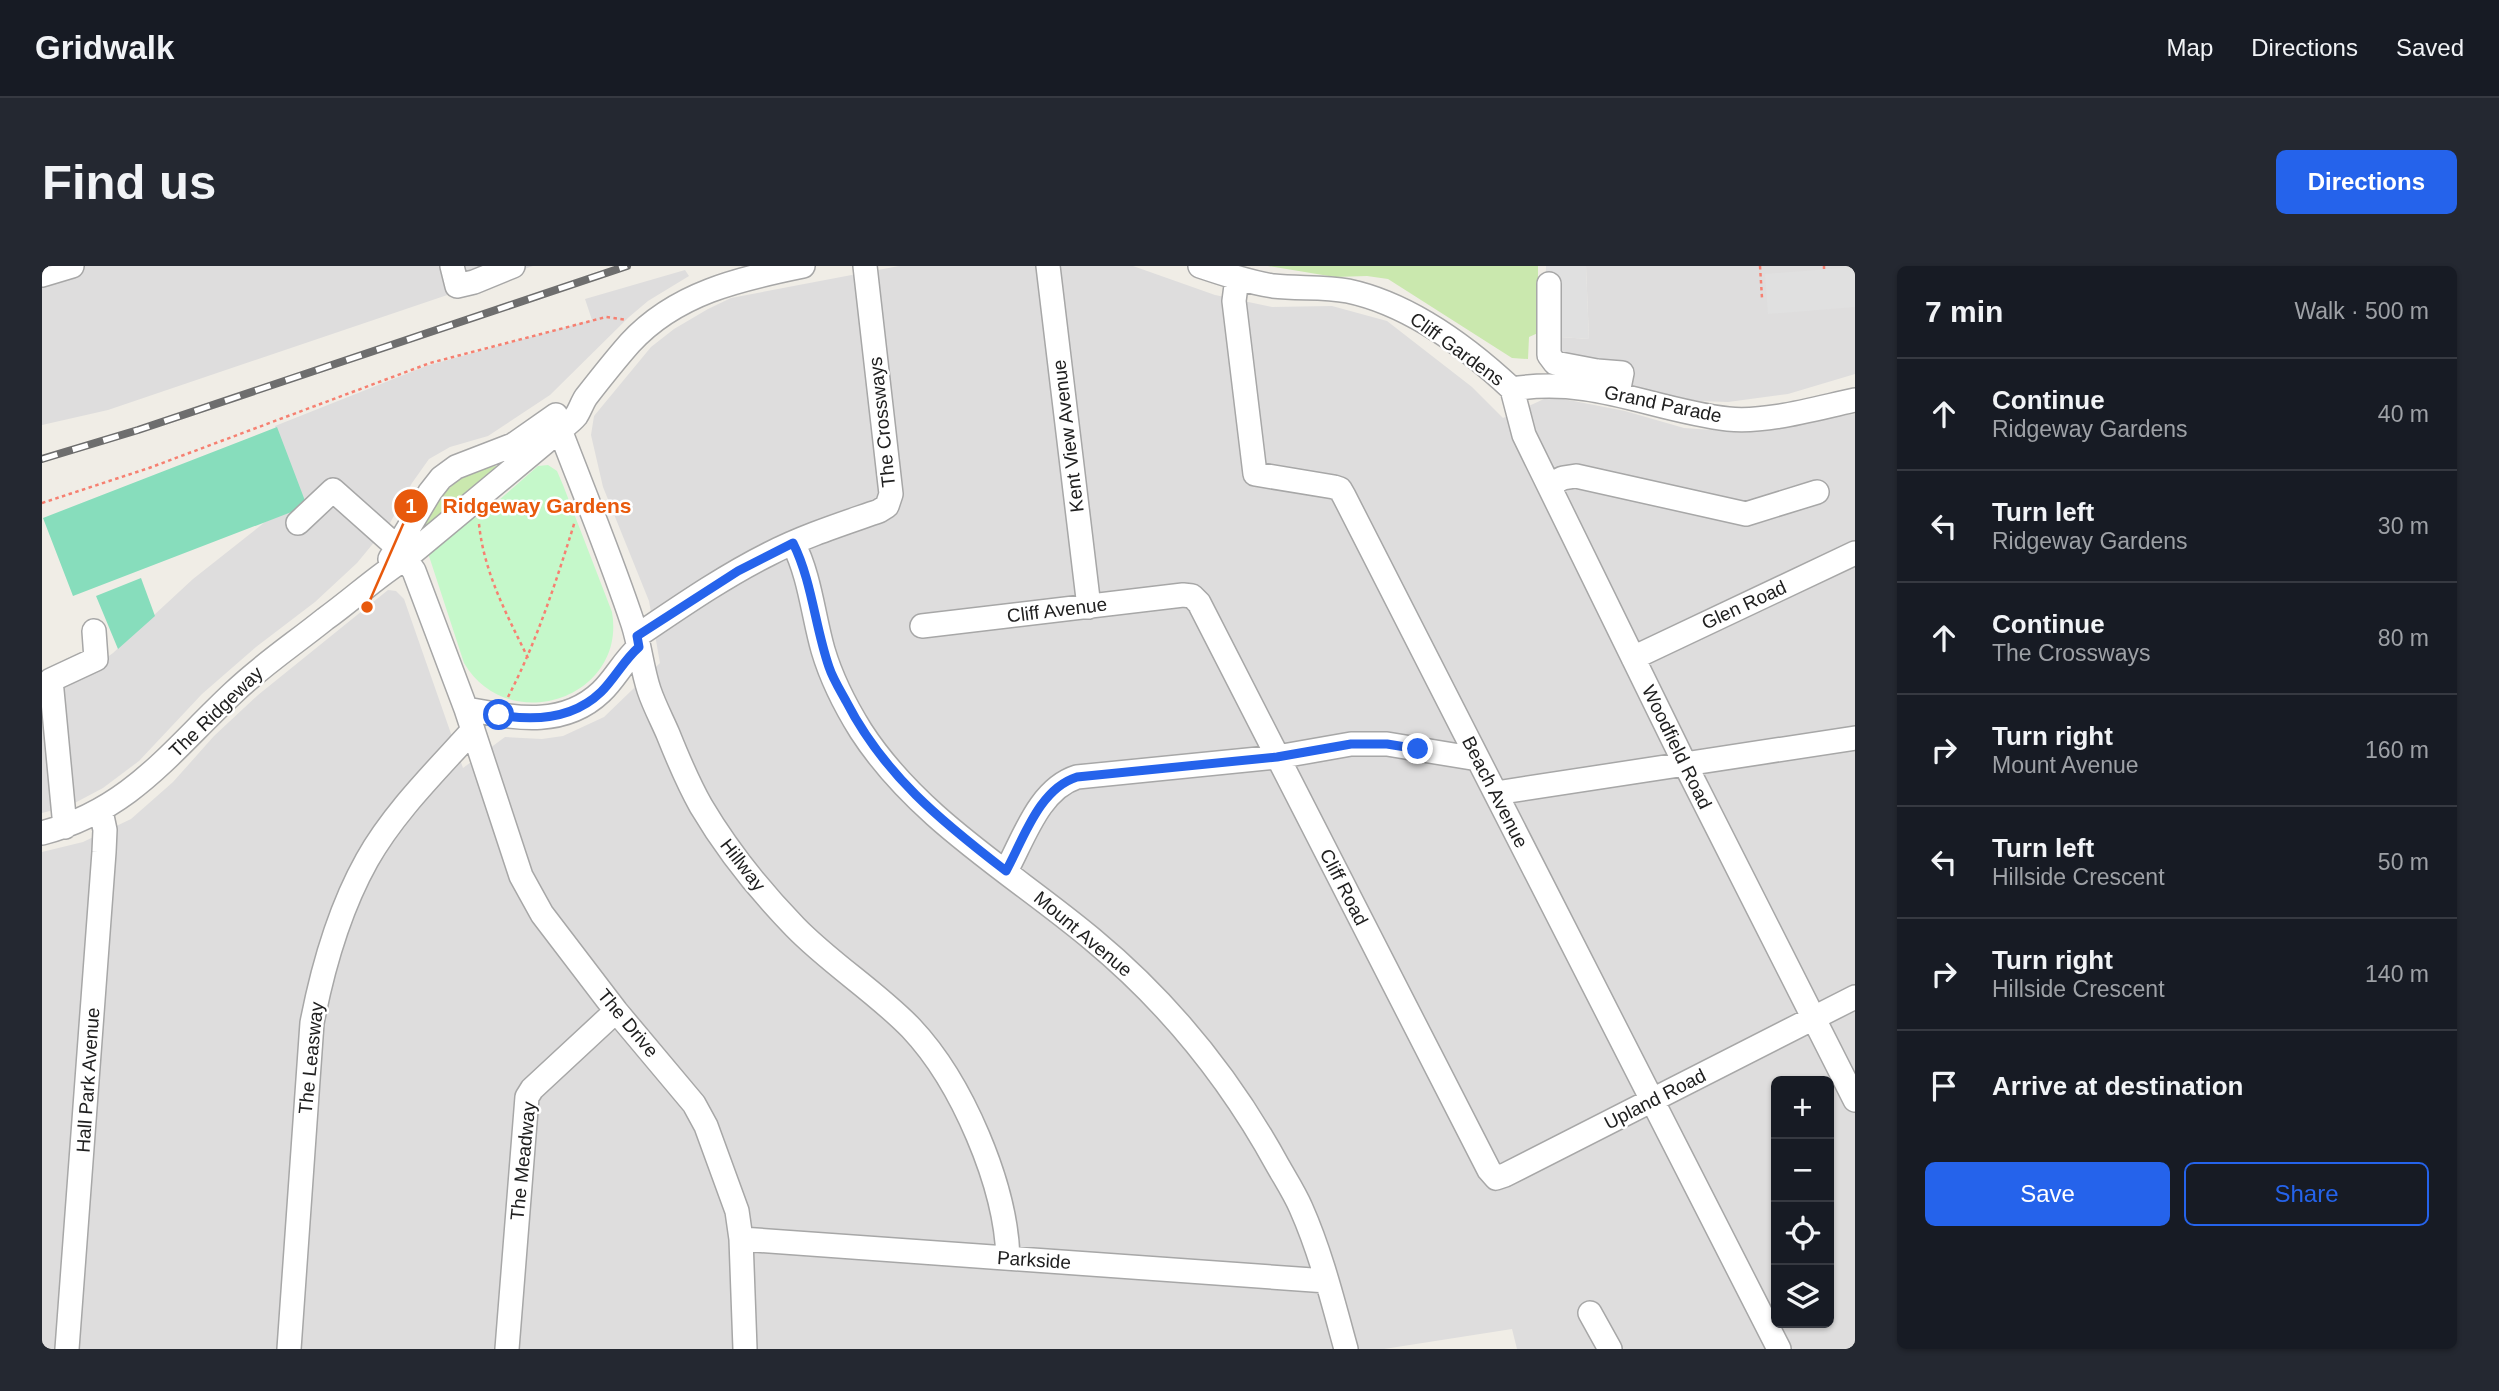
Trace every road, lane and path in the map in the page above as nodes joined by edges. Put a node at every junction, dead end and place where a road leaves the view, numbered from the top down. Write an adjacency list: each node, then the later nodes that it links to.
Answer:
1 (72, 266): 8 (street)
2 (513, 266): 9 (street)
3 (803, 266): 13 (street, The Ridgeway)
4 (865, 266): 24 (street, The Crossways)
5 (1048, 266): 28 (street, Kent View Avenue)
6 (1200, 266): 10 (street)
7 (1760, 266): 12 (path)
8 (42, 275)
9 (455, 276)
10 (1237, 278): 14 (street, Cliff Gardens); 38 (street, Beach Avenue)
11 (1549, 284): 15 (street)
12 (1762, 298)
13 (653, 323): 17 (street, The Ridgeway); 22 (path)
14 (1512, 389): 15 (street, Grand Parade); 18 (street, Woodfield Road)
15 (1618, 393): 16 (street, Grand Parade)
16 (1855, 400)
17 (556, 425): 19 (street, Hillway); 21 (street, The Ridgeway); 25 (street, The Ridgeway)
18 (1549, 485): 20 (street); 33 (street, Woodfield Road)
19 (584, 491): 31 (street, Hillway); 32 (path)
20 (1817, 492)
21 (476, 502): 25 (street, The Ridgeway); 32 (path)
22 (42, 503)
23 (298, 523): 25 (street)
24 (793, 543): 31 (street, The Crossways); 44 (street, Mount Avenue)
25 (402, 553): 35 (street, The Drive); 41 (street, The Ridgeway)
26 (1855, 553): 33 (street, Glen Road)
27 (1192, 596): 28 (street, Cliff Avenue); 37 (street, Cliff Road)
28 (1089, 607): 29 (street, Cliff Avenue)
29 (922, 626)
30 (94, 631): 42 (street)
31 (638, 641): 34 (street, The Crossways); 52 (street, Hillway)
32 (528, 658): 34 (path)
33 (1633, 658): 39 (street, Woodfield Road)
34 (499, 715): 35 (street, The Crossways)
35 (469, 719): 46 (street, The Drive); 56 (street, The Leasway)
36 (1855, 738): 39 (street)
37 (1277, 757): 38 (street); 44 (street); 50 (street, Cliff Road)
38 (1478, 759): 40 (street, Beach Avenue)
39 (1685, 764): 40 (street); 47 (street, Woodfield Road)
40 (1496, 793): 48 (street, Beach Avenue)
41 (101, 811): 42 (street, The Ridgeway); 55 (street, Hall Park Avenue)
42 (65, 827): 43 (street, The Ridgeway)
43 (42, 833)
44 (1006, 871): 53 (street, Mount Avenue)
45 (1855, 997): 47 (street, Upland Road)
46 (617, 1011): 51 (street, The Drive); 57 (street, The Meadway)
47 (1814, 1017): 48 (street, Upland Road); 49 (street, Woodfield Road)
48 (1653, 1100): 50 (street, Upland Road); 61 (street, Beach Avenue)
49 (1855, 1100)
50 (1496, 1178)
51 (741, 1239): 52 (street, Parkside); 58 (street, The Drive)
52 (1008, 1258): 53 (street, Parkside)
53 (1327, 1281): 59 (street, Mount Avenue)
54 (1590, 1313): 60 (street)
55 (67, 1349)
56 (289, 1349)
57 (507, 1349)
58 (745, 1349)
59 (1346, 1349)
60 (1610, 1349)
61 (1779, 1349)

